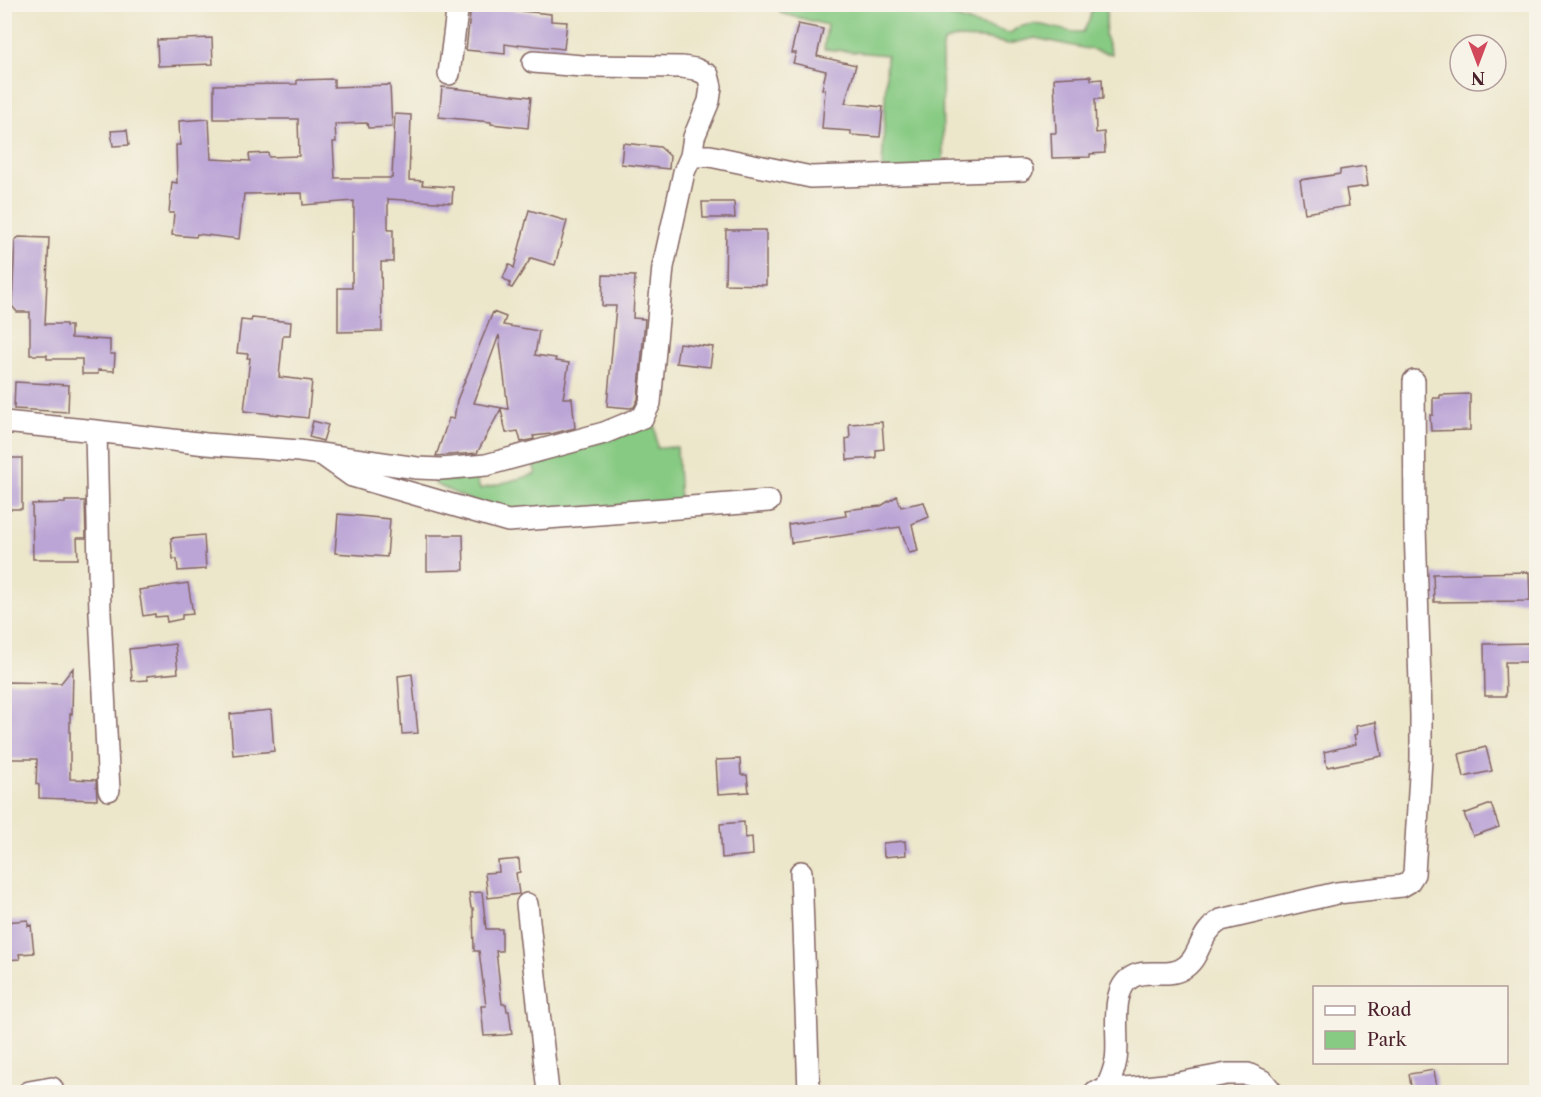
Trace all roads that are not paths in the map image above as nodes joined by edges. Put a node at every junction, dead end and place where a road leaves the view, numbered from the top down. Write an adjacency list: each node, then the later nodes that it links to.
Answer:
1 (458, 4): 3 (street)
2 (533, 62): 4 (street)
3 (449, 74)
4 (691, 156): 5 (street); 9 (street)
5 (1022, 170)
6 (1414, 381): 18 (street)
7 (4, 422): 8 (street)
8 (96, 430): 9 (street); 11 (street)
9 (322, 454): 10 (street)
10 (769, 501)
11 (109, 790)
12 (801, 872): 17 (street)
13 (527, 904): 16 (street)
14 (52, 1088): 15 (street)
15 (29, 1092)
16 (548, 1092)
17 (809, 1092)
18 (1100, 1092): 19 (street)
19 (1272, 1092)

